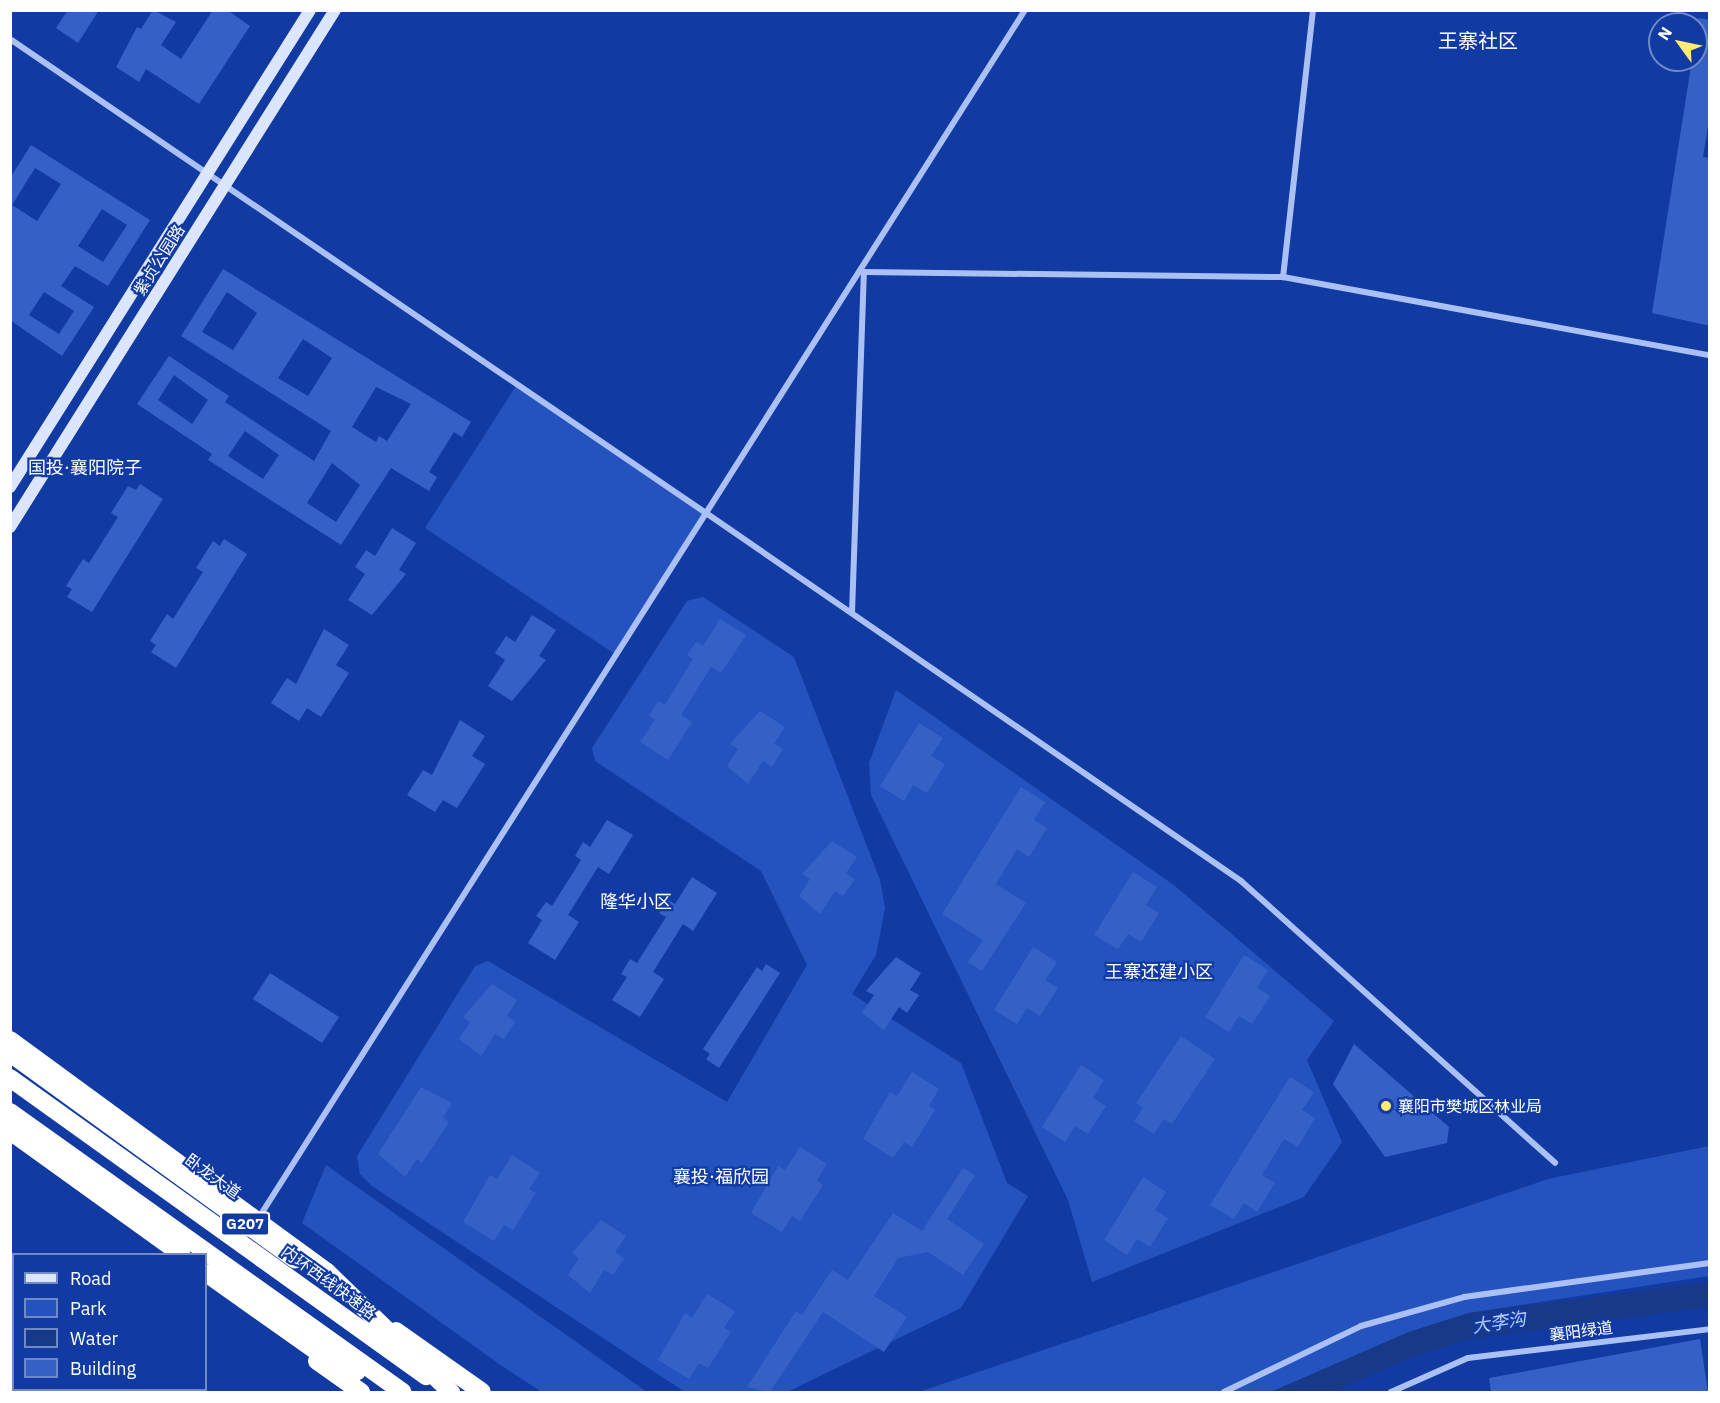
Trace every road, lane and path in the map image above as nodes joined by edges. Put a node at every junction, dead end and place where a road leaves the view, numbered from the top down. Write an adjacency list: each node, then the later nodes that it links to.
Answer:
1 (310, 10): 6 (street, 紫贞公园路)
2 (335, 10): 7 (street, 紫贞公园路)
3 (1025, 10): 8 (street)
4 (1313, 10): 9 (street)
5 (10, 39): 6 (street)
6 (209, 171): 7 (street); 11 (street, 紫贞公园路)
7 (227, 182): 12 (street); 13 (street, 紫贞公园路)
8 (864, 272): 9 (street); 12 (street); 14 (street)
9 (1283, 277): 10 (street)
10 (1710, 355)
11 (10, 487)
12 (706, 513): 14 (street); 22 (street)
13 (10, 527)
14 (852, 613): 21 (street)
15 (10, 1040): 32 (highway, bridge)
16 (10, 1053): 22 (highway, 卧龙大道 / G207)
17 (10, 1078): 32 (highway, 内环西线快速路, bridge)
18 (10, 1112): 31 (highway)
19 (10, 1131): 24 (highway)
20 (10, 1140): 23 (highway)
21 (1555, 1163)
22 (252, 1229): 33 (highway, 卧龙大道 / G207)
23 (168, 1253)
24 (179, 1253)
25 (1710, 1263): 34 (street)
26 (207, 1274): 30 (highway)
27 (207, 1282): 29 (highway)
28 (1710, 1329): 35 (street, 襄阳绿道)
29 (361, 1392)
30 (396, 1392)
31 (402, 1392)
32 (451, 1392)
33 (482, 1392)
34 (1224, 1392)
35 (1391, 1392)

